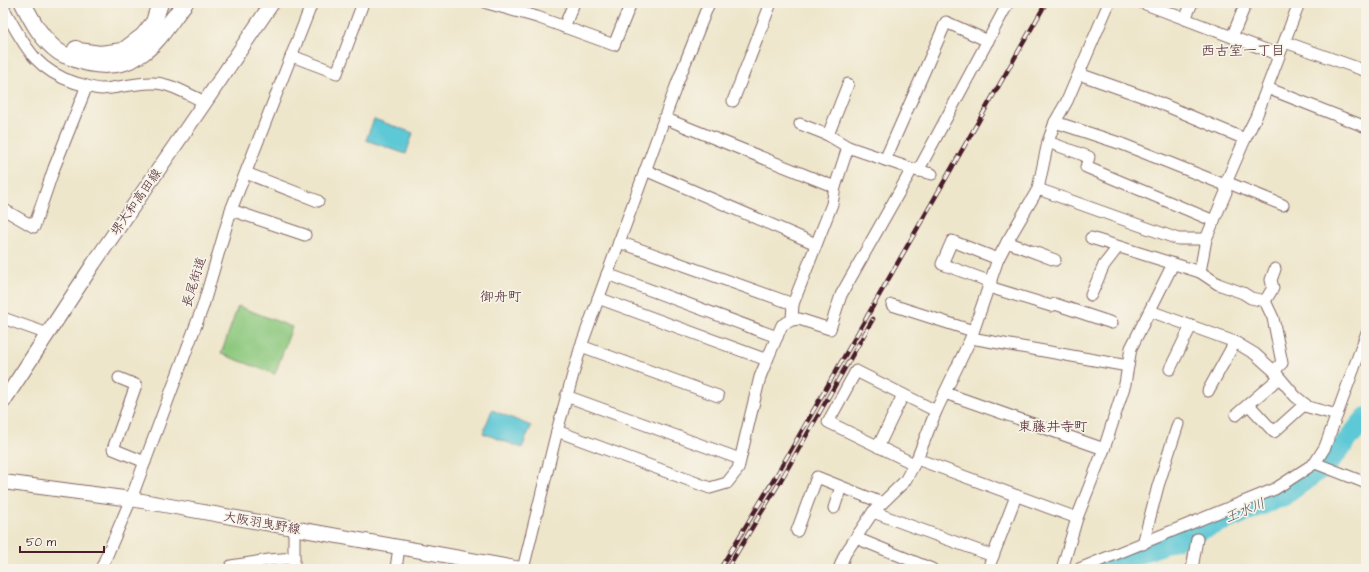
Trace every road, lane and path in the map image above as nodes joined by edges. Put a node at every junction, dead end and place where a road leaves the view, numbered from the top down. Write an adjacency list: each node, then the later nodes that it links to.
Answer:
1 (3, 3): 31 (street)
2 (23, 3): 5 (highway)
3 (34, 3): 4 (highway)
4 (160, 3)
5 (185, 3)
6 (272, 3): 34 (main road, 堺大和高田線)
7 (312, 3): 27 (street, 長尾街道)
8 (363, 3): 27 (street)
9 (487, 3): 20 (street)
10 (574, 3): 22 (street)
11 (631, 3): 22 (street)
12 (709, 3): 35 (street)
13 (770, 3): 33 (street)
14 (1008, 3): 24 (street)
15 (1109, 3): 29 (street)
16 (1143, 3): 21 (street)
17 (1192, 3): 21 (street)
18 (1246, 3): 23 (street)
19 (1299, 3): 25 (street)
20 (509, 6): 22 (street)
21 (1185, 19): 23 (street)
22 (564, 27)
23 (1232, 37): 26 (street)
24 (988, 41): 43 (street); 45 (street)
25 (1285, 42): 26 (street); 28 (street)
26 (1279, 55): 32 (street)
27 (292, 56): 46 (street, 長尾街道)
28 (1366, 71)
29 (1079, 74): 36 (street); 40 (street)
30 (848, 84): 39 (street)
31 (86, 86): 34 (street); 53 (street)
32 (1267, 88): 38 (street); 40 (street)
33 (733, 101)
34 (206, 102): 80 (main road, 堺大和高田線)
35 (664, 118): 44 (street); 49 (street)
36 (1055, 122): 41 (street); 48 (street)
37 (800, 124): 39 (street)
38 (1366, 127)
39 (828, 135): 42 (street)
40 (1245, 139): 48 (street)
41 (1048, 142): 50 (street); 55 (street)
42 (848, 147): 43 (street); 49 (street)
43 (885, 160): 45 (street)
44 (645, 170): 59 (street); 61 (street)
45 (915, 170): 47 (street); 77 (street)
46 (246, 173): 51 (street); 54 (street, 長尾街道)
47 (932, 174)
48 (1225, 184): 52 (street); 55 (street)
49 (835, 187): 61 (street)
50 (1038, 189): 58 (street); 60 (street)
51 (318, 201)
52 (1283, 205)
53 (3, 209)
54 (231, 210): 56 (street); 107 (street, 長尾街道)
55 (1214, 221): 58 (street)
56 (305, 235)
57 (1091, 238): 62 (street)
58 (1206, 239): 67 (street)
59 (619, 242): 68 (street); 73 (street)
60 (1007, 242): 63 (street); 64 (street)
61 (816, 244): 73 (street)
62 (1118, 247): 65 (street); 70 (street)
63 (998, 259): 69 (street); 69 (street)
64 (1055, 260)
65 (1173, 264): 67 (street); 75 (street)
66 (1275, 269): 72 (street)
67 (1200, 272): 72 (street)
68 (607, 274): 71 (street); 83 (street)
69 (990, 285): 78 (street); 81 (street)
70 (1091, 295)
71 (598, 298): 85 (street); 86 (street)
72 (1265, 301): 89 (street)
73 (793, 304): 77 (street)
74 (892, 305): 81 (street)
75 (1150, 311): 79 (street); 87 (street)
76 (3, 318): 80 (street)
77 (792, 320): 83 (street)
78 (1112, 323)
79 (1191, 326): 84 (street); 88 (street)
80 (48, 334): 96 (main road, 堺大和高田線)
81 (972, 334): 87 (street); 92 (street)
82 (1366, 335): 101 (street)
83 (777, 337): 86 (street)
84 (1235, 342): 89 (street); 91 (street)
85 (581, 346): 94 (street); 95 (street)
86 (767, 360): 106 (street)
87 (1128, 366): 105 (street)
88 (1170, 368)
89 (1277, 374): 97 (street); 98 (street)
90 (119, 378): 107 (street)
91 (1208, 391)
92 (945, 393): 99 (street); 105 (street)
93 (903, 395): 99 (street); 104 (street); 104 (street)
94 (566, 396): 103 (street); 106 (street)
95 (718, 396)
96 (3, 402)
97 (1305, 404): 98 (street); 101 (street)
98 (1248, 405): 100 (street)
99 (936, 411): 108 (street)
100 (1236, 415)
101 (1337, 415): 109 (street)
102 (1178, 424): 123 (street)
103 (557, 431): 106 (street); 131 (street)
104 (878, 447): 108 (street)
105 (1104, 449): 118 (street)
106 (740, 459)
107 (145, 462): 114 (street, 長尾街道)
108 (916, 462): 113 (street); 115 (street)
109 (1320, 465): 111 (street); 123 (street)
110 (3, 482): 114 (main road, 大阪羽曳野線)
111 (1366, 483)
112 (841, 487): 115 (street); 116 (street); 120 (street)
113 (1016, 496): 118 (street); 125 (street)
114 (131, 499): 119 (main road, 大阪羽曳野線); 129 (street, 長尾街道)
115 (882, 503): 117 (street)
116 (834, 508)
117 (873, 512): 121 (street); 125 (street)
118 (1077, 518): 135 (street)
119 (294, 529): 124 (main road, 大阪羽曳野線); 126 (street)
120 (797, 532)
121 (856, 538): 132 (street); 133 (street)
122 (1197, 539): 137 (street)
123 (1143, 544): 128 (street)
124 (399, 547): 130 (street); 131 (main road, 大阪羽曳野線)
125 (993, 556): 134 (street)
126 (294, 563): 127 (street)
127 (231, 566)
128 (1090, 567): 136 (street)
129 (101, 569)
130 (396, 569)
131 (522, 569)
132 (839, 569)
133 (932, 569)
134 (988, 569)
135 (1062, 569)
136 (1079, 569)
137 (1192, 569)

